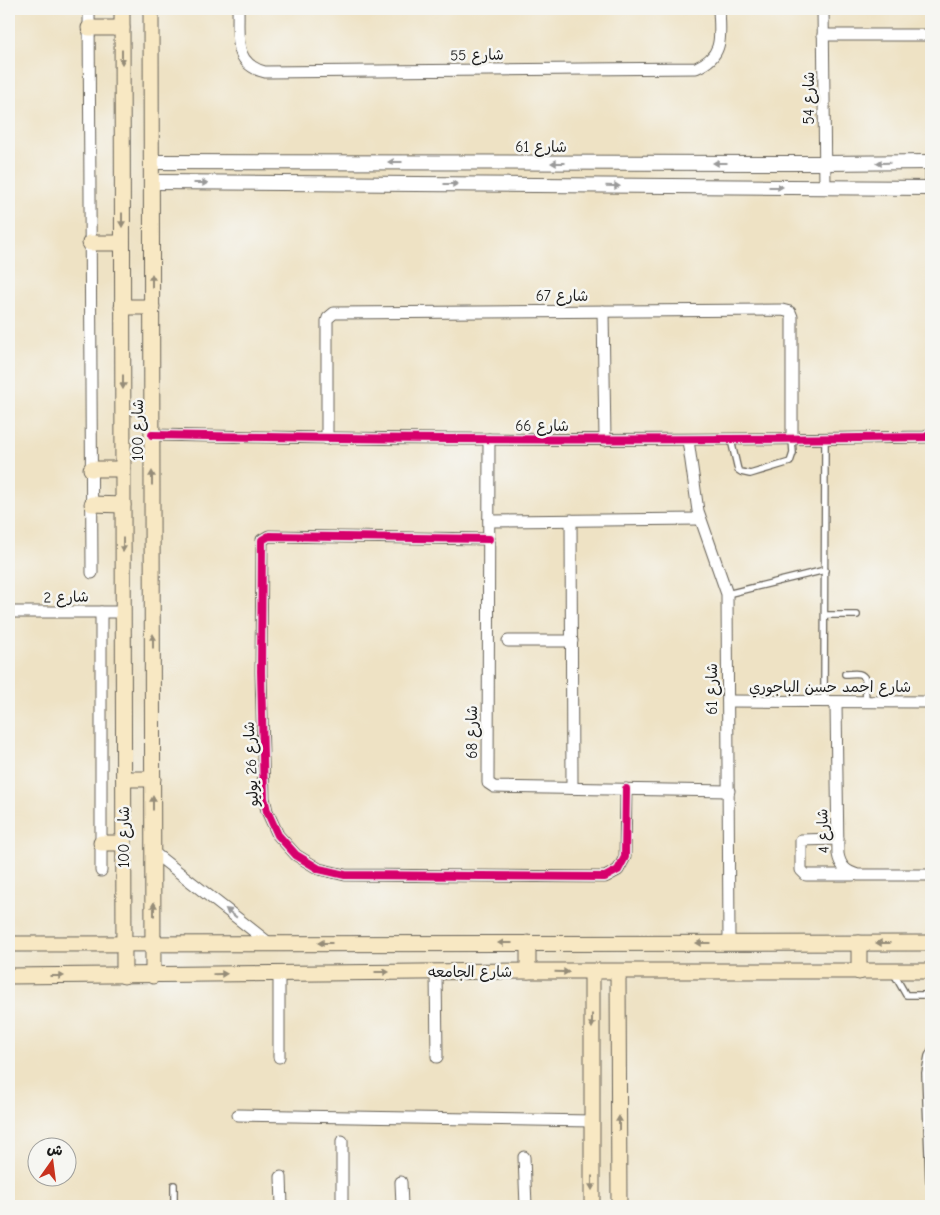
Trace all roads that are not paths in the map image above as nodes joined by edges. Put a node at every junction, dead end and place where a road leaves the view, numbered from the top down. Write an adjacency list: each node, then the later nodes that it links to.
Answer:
1 (89, 9): 7 (street)
2 (122, 9): 8 (main road, شارع 100)
3 (151, 9): 11 (main road, شارع 100)
4 (238, 9): 5 (street, شارع 55)
5 (719, 9)
6 (823, 9): 10 (street, شارع 54)
7 (89, 28): 8 (main road); 17 (street)
8 (122, 28): 18 (main road, شارع 100, one-way to 18)
9 (931, 34): 10 (street)
10 (823, 35): 13 (street, شارع 54)
11 (152, 162): 13 (street, شارع 61, one-way to 11); 14 (main road, شارع 100)
12 (931, 162): 13 (street, شارع 61, one-way to 13); 16 (street)
13 (824, 163): 15 (street, شارع 54)
14 (152, 182): 15 (street, one-way to 15); 20 (main road, شارع 100, one-way to 14)
15 (825, 188): 16 (street)
16 (931, 189)
17 (90, 243): 18 (main road); 31 (street)
18 (122, 243): 19 (main road, شارع 100)
19 (122, 306): 20 (main road); 32 (main road, شارع 100, one-way to 32)
20 (152, 307): 23 (main road, شارع 100)
21 (603, 311): 24 (street, شارع 67); 26 (street, شارع 67); 28 (street)
22 (931, 434): 27 (street, شارع 66)
23 (152, 435): 24 (street, شارع 66); 55 (main road, شارع 100, one-way to 23)
24 (326, 439): 25 (street, شارع 66)
25 (489, 439): 28 (street, شارع 66); 37 (street, شارع 68)
26 (792, 439): 27 (street, شارع 66); 30 (street, شارع 66); 30 (lane)
27 (825, 439): 39 (lane)
28 (605, 440): 29 (street, شارع 66)
29 (688, 440): 30 (street, شارع 66); 35 (street, شارع 61)
30 (731, 440)
31 (91, 469): 32 (main road); 33 (street)
32 (123, 469): 34 (main road, شارع 100)
33 (92, 504): 34 (main road); 40 (street)
34 (123, 505): 44 (main road, شارع 100, one-way to 44)
35 (700, 519): 36 (street); 41 (street, شارع 61)
36 (571, 520): 37 (street); 48 (street)
37 (489, 521): 38 (street, شارع 68)
38 (489, 538): 56 (street, شارع 68); 57 (street, شارع 26 يوليو)
39 (825, 570): 41 (lane); 46 (lane)
40 (92, 573)
41 (727, 594): 50 (street, شارع 61)
42 (9, 612): 43 (street, شارع 2)
43 (101, 612): 44 (street, شارع 2); 60 (street)
44 (123, 612): 54 (main road, شارع 100)
45 (857, 615): 46 (lane)
46 (825, 616): 53 (lane)
47 (508, 641): 48 (street)
48 (572, 642): 56 (street)
49 (845, 674): 51 (lane)
50 (728, 701): 53 (street, شارع احمد حسن الباجوري); 58 (street, شارع 61)
51 (866, 702): 52 (street, شارع احمد حسن الباجوري); 53 (street, شارع احمد حسن الباجوري)
52 (931, 702)
53 (830, 703): 59 (street, شارع 4)
54 (124, 779): 55 (main road); 61 (main road, شارع 100)
55 (153, 779): 62 (main road, شارع 100, one-way to 55)
56 (572, 788): 57 (street, شارع 68)
57 (626, 789): 58 (street, شارع 68)
58 (729, 791): 66 (street, شارع 61)
59 (838, 839): 65 (street, شارع 4); 65 (street)
60 (101, 843): 61 (main road); 63 (street)
61 (124, 843): 67 (main road, شارع 100)
62 (153, 852): 68 (main road, شارع 100, one-way to 62); 69 (street, one-way to 62)
63 (101, 871)
64 (931, 874): 65 (street)
65 (858, 875)
66 (729, 942): 70 (main road, شارع الجامعه, one-way to 70); 71 (main road, شارع الجامعه)
67 (124, 943): 68 (main road, شارع الجامعه); 73 (main road, شارع الجامعه); 83 (main road, شارع 100)
68 (154, 943): 69 (main road, شارع الجامعه); 84 (main road, شارع 100)
69 (269, 943): 70 (main road, شارع الجامعه, one-way to 69)
70 (528, 943): 74 (main road)
71 (859, 943): 72 (main road, شارع الجامعه, one-way to 71); 79 (main road)
72 (931, 943)
73 (9, 944)
74 (528, 971): 76 (main road, شارع الجامعه); 77 (main road, شارع الجامعه, one-way to 77)
75 (931, 971): 80 (main road, شارع الجامعه)
76 (436, 972): 81 (main road, شارع الجامعه, one-way to 76); 88 (street)
77 (592, 972): 78 (main road, شارع الجامعه); 90 (main road, one-way to 90)
78 (618, 972): 79 (main road, شارع الجامعه); 103 (main road, one-way to 78)
79 (860, 972): 80 (main road, شارع الجامعه)
80 (892, 972): 85 (lane)
81 (279, 973): 84 (main road, شارع الجامعه, one-way to 81); 87 (street)
82 (9, 976): 83 (main road, شارع الجامعه, one-way to 83)
83 (124, 976): 84 (main road, شارع الجامعه)
84 (153, 976)
85 (931, 995)
86 (931, 1050): 96 (lane)
87 (280, 1057)
88 (437, 1057)
89 (238, 1115): 90 (street)
90 (592, 1121): 102 (main road, one-way to 102)
91 (342, 1142): 99 (street)
92 (524, 1157): 101 (street)
93 (281, 1177): 98 (street)
94 (402, 1182): 100 (street)
95 (174, 1185): 97 (lane)
96 (931, 1188)
97 (174, 1206)
98 (282, 1206)
99 (342, 1206)
100 (402, 1206)
101 (526, 1206)
102 (592, 1206)
103 (619, 1206)

